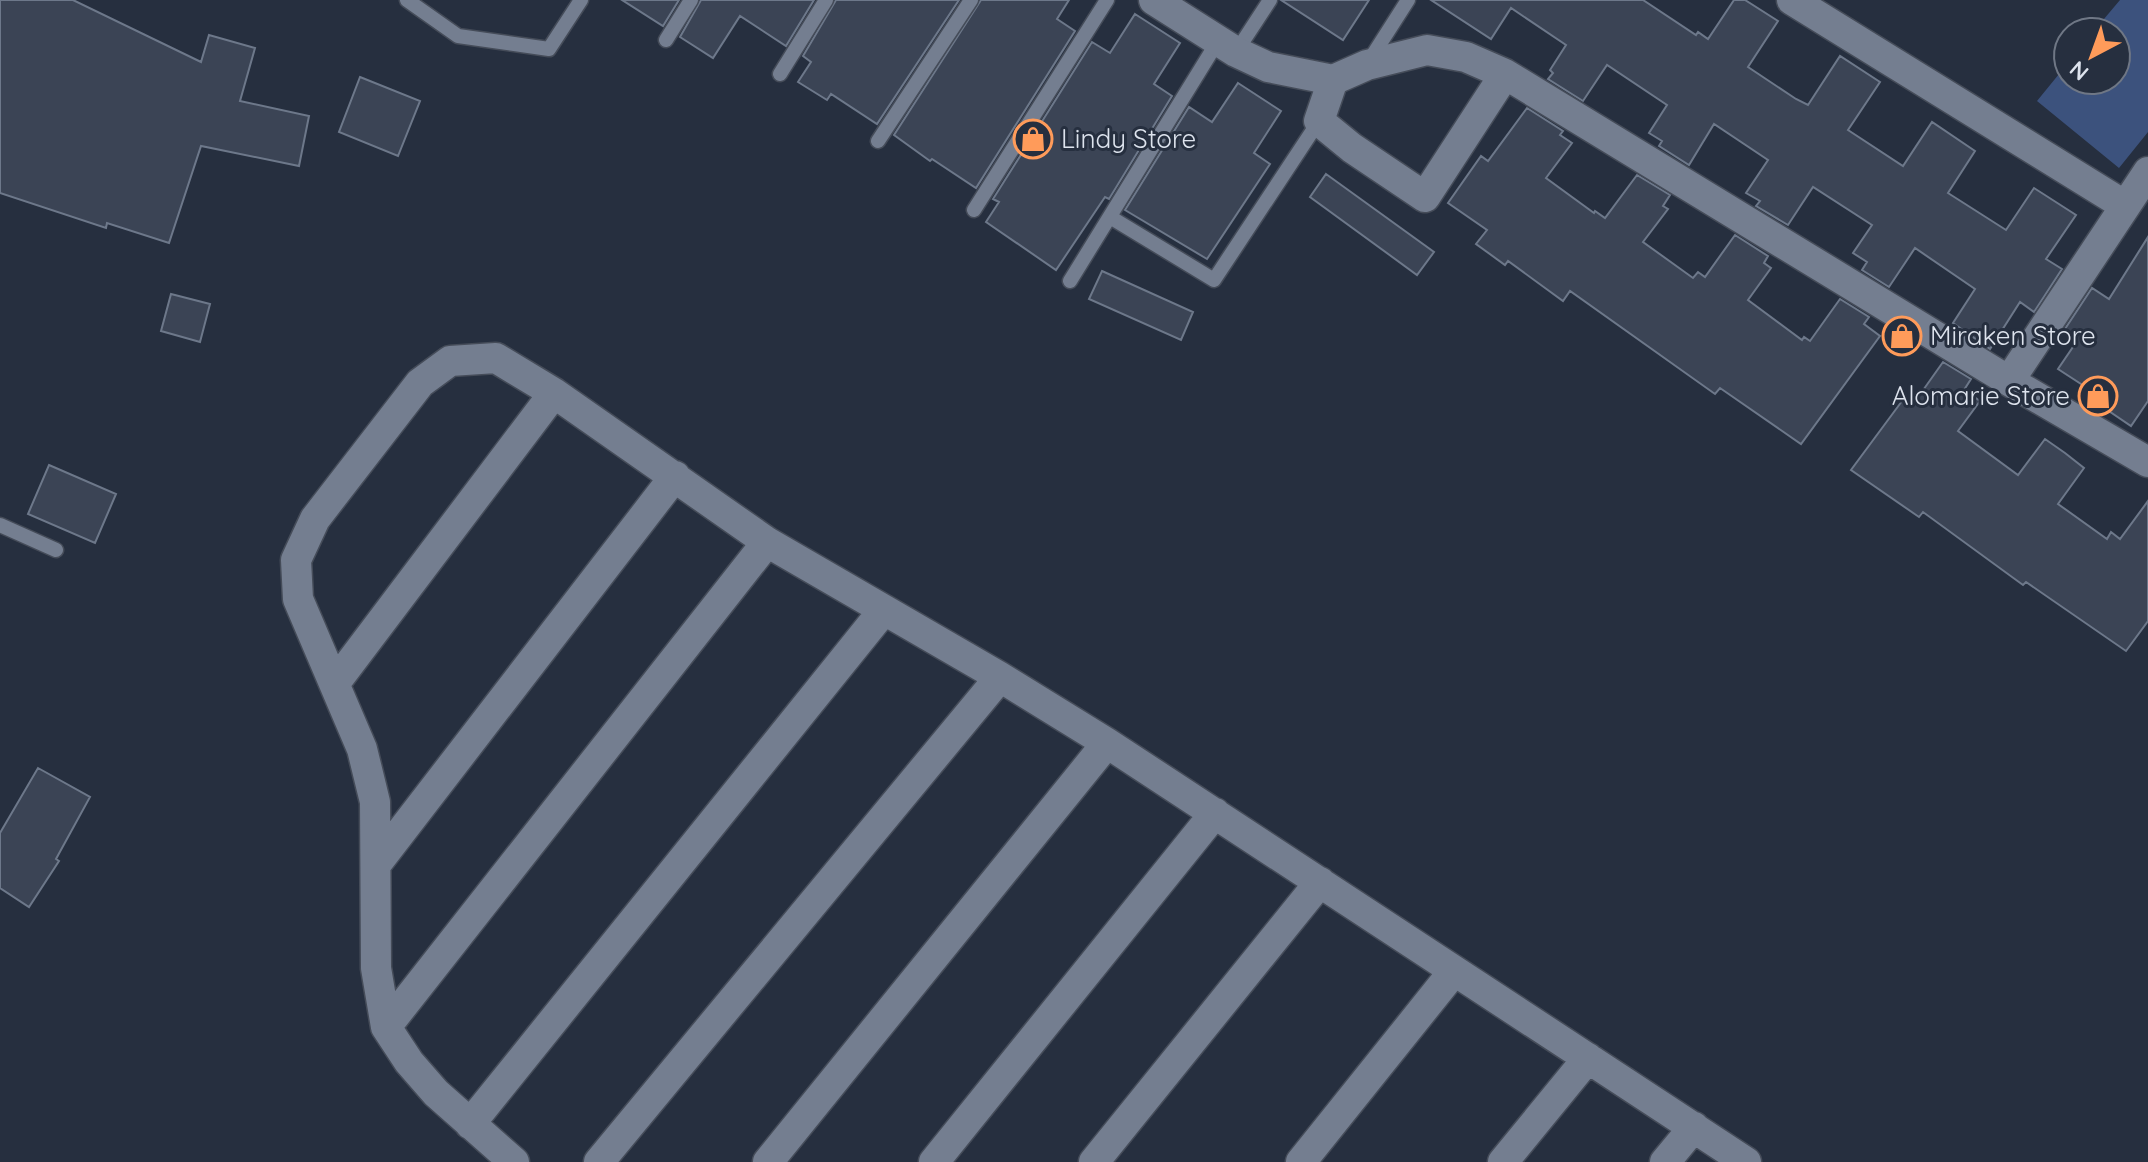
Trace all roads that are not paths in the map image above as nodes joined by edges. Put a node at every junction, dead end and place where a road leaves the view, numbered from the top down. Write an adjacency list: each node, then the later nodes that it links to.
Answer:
1 (407, 0): 2 (lane)
2 (581, 0)
3 (691, 0): 11 (lane)
4 (826, 0): 14 (lane)
5 (971, 0): 18 (lane)
6 (1107, 0): 21 (lane)
7 (1154, 0): 12 (street)
8 (1270, 0): 12 (lane)
9 (1408, 0): 13 (lane)
10 (1808, 4): 20 (street)
11 (666, 40)
12 (1227, 47): 16 (street); 22 (lane)
13 (1367, 65): 15 (street); 16 (street)
14 (780, 74)
15 (1505, 74): 17 (street); 24 (street)
16 (1333, 80): 17 (street)
17 (1319, 121): 22 (lane)
18 (878, 141)
19 (2148, 172): 20 (street)
20 (2124, 205): 24 (street)
21 (974, 210)
22 (1110, 217): 23 (lane)
23 (1070, 281)
24 (2009, 381): 26 (street)
25 (554, 393): 27 (street); 33 (street); 33 (street)
26 (2148, 462)
27 (675, 476): 29 (street); 36 (street)
28 (0, 525): 30 (lane)
29 (767, 542): 31 (street); 39 (street)
30 (56, 550)
31 (883, 611): 32 (street); 41 (street)
32 (1000, 677): 34 (street); 44 (street)
33 (335, 683): 36 (street)
34 (1107, 743): 35 (street); 45 (street)
35 (1215, 813): 37 (street); 46 (street)
36 (377, 863): 39 (street)
37 (1320, 882): 38 (street); 47 (street)
38 (1454, 971): 40 (street); 48 (street)
39 (386, 1027): 41 (street)
40 (1588, 1058): 42 (street); 49 (street)
41 (470, 1124): 43 (street)
42 (1694, 1127): 50 (street); 51 (street)
43 (514, 1162)
44 (599, 1162)
45 (768, 1162)
46 (934, 1162)
47 (1094, 1162)
48 (1301, 1162)
49 (1503, 1162)
50 (1665, 1162)
51 (1746, 1162)

